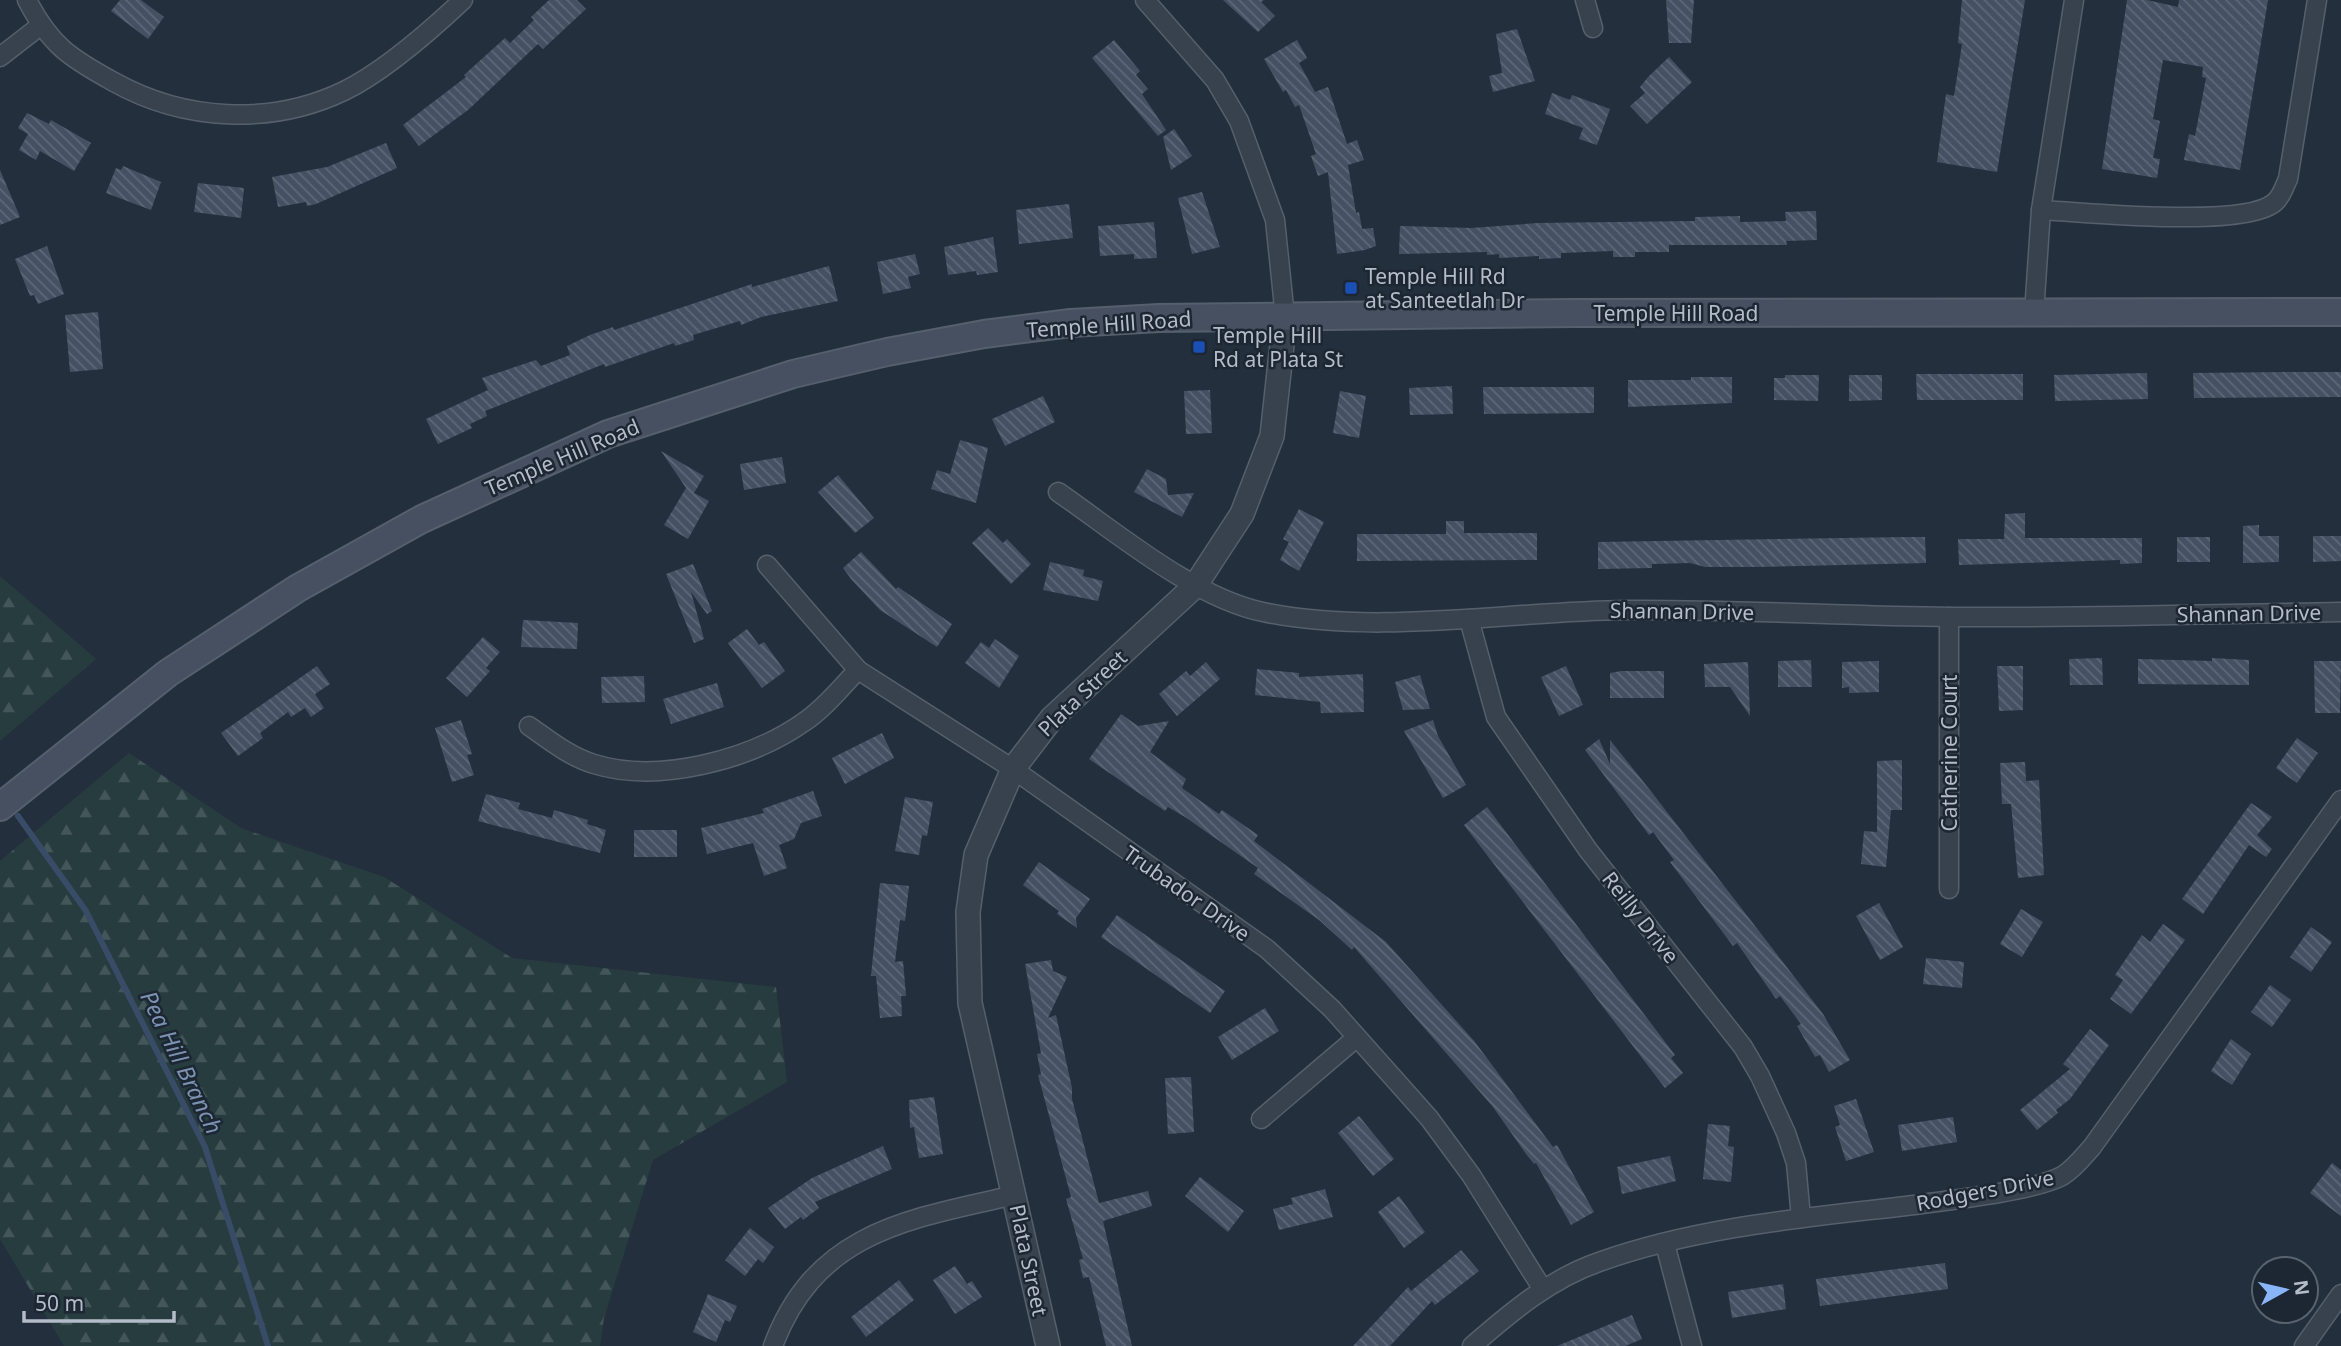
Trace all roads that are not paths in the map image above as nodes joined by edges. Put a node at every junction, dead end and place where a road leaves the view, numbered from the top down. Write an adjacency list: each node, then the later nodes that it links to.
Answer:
1 (27, 0): 7 (street)
2 (463, 0): 7 (street)
3 (1144, 0): 13 (street)
4 (1585, 0): 8 (street)
5 (2074, 0): 10 (street)
6 (2317, 0): 10 (street)
7 (40, 26): 9 (street)
8 (1593, 28)
9 (0, 57)
10 (2041, 210): 11 (street)
11 (2034, 313): 12 (main road, Temple Hill Road); 13 (main road, Temple Hill Road)
12 (2341, 313)
13 (1285, 317): 16 (street, Plata Street); 24 (main road, Temple Hill Road)
14 (1058, 492): 16 (street, Shannan Drive)
15 (767, 565): 20 (street, Trubador Drive)
16 (1195, 586): 19 (street, Shannan Drive); 22 (street, Plata Street)
17 (2341, 612): 18 (street, Shannan Drive)
18 (1949, 617): 19 (street, Shannan Drive); 25 (street, Catherine Court)
19 (1469, 619): 29 (street, Reilly Drive)
20 (858, 670): 21 (street); 22 (street, Trubador Drive)
21 (529, 726)
22 (1013, 769): 26 (street, Trubador Drive); 28 (street, Plata Street)
23 (2341, 800): 29 (street, Rodgers Drive)
24 (0, 807)
25 (1949, 890)
26 (1356, 1038): 27 (street); 31 (street, Trubador Drive)
27 (1261, 1119)
28 (1015, 1195): 33 (street); 34 (street, Plata Street)
29 (1801, 1218): 30 (street, Rodgers Drive)
30 (1665, 1244): 31 (street, Rodgers Drive); 36 (street)
31 (1542, 1288): 35 (street, Rodgers Drive)
32 (2341, 1294): 37 (street)
33 (773, 1346)
34 (1048, 1346)
35 (1472, 1346)
36 (1692, 1346)
37 (2304, 1346)

